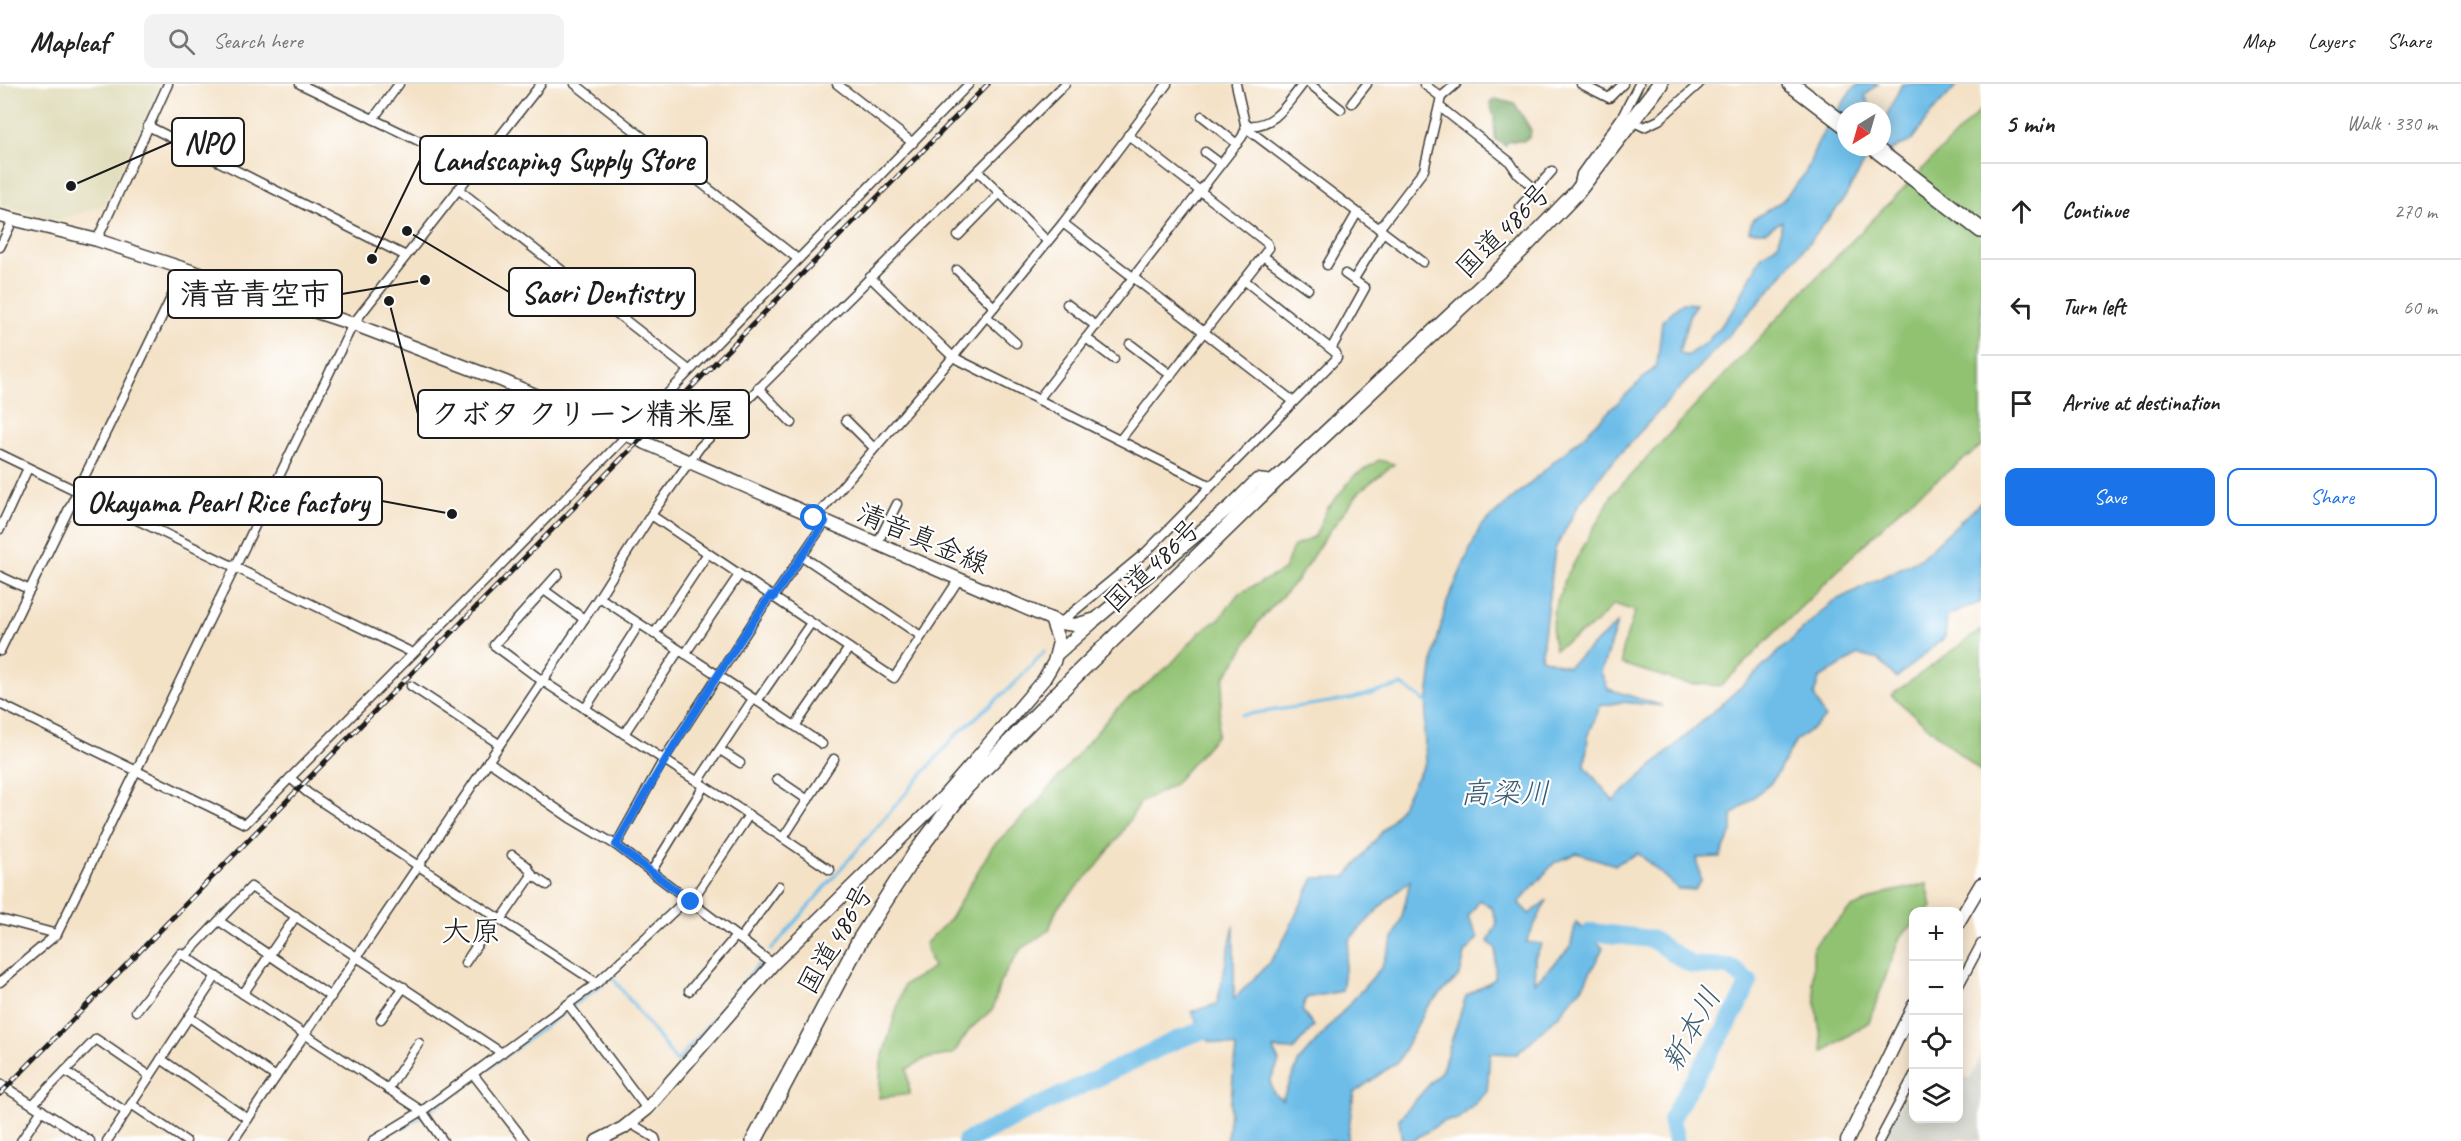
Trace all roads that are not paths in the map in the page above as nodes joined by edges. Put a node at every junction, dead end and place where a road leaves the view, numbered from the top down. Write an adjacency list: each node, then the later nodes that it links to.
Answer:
1 (168, 84): 30 (street)
2 (300, 84): 27 (street)
3 (399, 84): 27 (street)
4 (541, 84): 38 (street)
5 (575, 84): 59 (street)
6 (837, 84): 33 (street)
7 (969, 84): 33 (street)
8 (1065, 84): 39 (street)
9 (1167, 84): 32 (street)
10 (1236, 84): 31 (street)
11 (1303, 84): 31 (street)
12 (1367, 84): 23 (street)
13 (1424, 84): 22 (street)
14 (1456, 84): 22 (street)
15 (1581, 84): 16 (street)
16 (1623, 84)
17 (1640, 84): 44 (street)
18 (1660, 84): 29 (highway, 国道486号)
19 (1699, 84): 29 (street)
20 (1791, 84): 28 (highway)
21 (1315, 86): 25 (street)
22 (1441, 97): 24 (street)
23 (1352, 103)
24 (1440, 107): 42 (street); 51 (street)
25 (1341, 109)
26 (1202, 116): 34 (street)
27 (373, 119): 38 (street)
28 (1837, 119)
29 (1632, 121): 44 (highway, 国道486号)
30 (148, 126): 54 (street); 57 (street)
31 (1245, 126): 34 (street); 47 (street)
32 (1128, 135): 43 (street); 50 (street)
33 (913, 143): 59 (street)
34 (1237, 144): 37 (street)
35 (1204, 152): 37 (street)
36 (1885, 156): 52 (highway)
37 (1221, 164): 43 (street)
38 (475, 168): 41 (street)
39 (978, 171): 45 (street); 65 (street)
40 (1552, 171): 42 (street)
41 (458, 189): 57 (street); 82 (street)
42 (1535, 189): 46 (street)
43 (1200, 192): 58 (street); 66 (street)
44 (1576, 192): 95 (highway, 国道486号)
45 (1000, 193): 53 (street); 55 (street)
46 (1520, 207)
47 (1358, 213): 51 (street); 61 (street)
48 (0, 216): 49 (main road, 清音真金線)
49 (13, 219): 54 (main road, 清音真金線); 56 (street)
50 (1063, 224): 55 (street); 66 (street)
51 (1381, 230): 60 (street); 67 (street)
52 (1981, 230)
53 (958, 236)
54 (97, 240): 62 (main road, 清音真金線)
55 (1047, 241): 71 (street)
56 (0, 246)
57 (406, 256): 73 (street)
58 (1263, 256): 68 (street); 69 (street)
59 (798, 259): 82 (street)
60 (1423, 262)
61 (1327, 265)
62 (185, 269): 73 (main road, 清音真金線); 97 (street)
63 (957, 270): 71 (street)
64 (1346, 274): 67 (street)
65 (870, 277): 80 (street); 84 (street)
66 (1133, 278): 74 (street); 75 (street)
67 (1354, 279): 79 (street)
68 (1244, 280): 75 (street); 79 (street)
69 (1308, 289)
70 (1067, 304): 74 (street)
71 (994, 307): 72 (street)
72 (986, 316): 77 (street); 80 (street)
73 (353, 324): 89 (main road, 清音真金線); 105 (street)
74 (1095, 327): 76 (street)
75 (1203, 332): 83 (street); 86 (street)
76 (1086, 338): 81 (street); 85 (street)
77 (1017, 343)
78 (1130, 344): 83 (street)
79 (1330, 349): 86 (street)
80 (953, 357): 85 (street); 91 (street)
81 (1114, 359)
82 (688, 370): 89 (street)
83 (1170, 375): 90 (street)
84 (758, 388): 88 (street); 93 (street)
85 (1038, 400): 90 (street)
86 (1293, 401): 96 (street)
87 (846, 420): 91 (street)
88 (792, 423)
89 (627, 435): 93 (main road, 清音真金線); 124 (street)
90 (1120, 440): 96 (street)
91 (873, 447): 100 (street)
92 (0, 454): 94 (street)
93 (688, 463): 99 (street); 100 (main road, 清音真金線)
94 (28, 468): 97 (street); 101 (street)
95 (1274, 482): 115 (main road); 146 (highway, 国道486号)
96 (1211, 486): 116 (street)
97 (76, 491): 105 (street); 111 (street)
98 (897, 504): 102 (street)
99 (651, 515): 103 (street); 112 (street)
100 (820, 520): 102 (main road, 清音真金線); 104 (street)
101 (0, 529)
102 (877, 544): 109 (main road, 清音真金線)
103 (708, 553): 107 (street); 119 (street)
104 (802, 556): 113 (street); 120 (street)
105 (233, 567): 124 (street); 142 (street)
106 (558, 574): 110 (street)
107 (739, 575): 113 (street); 123 (street)
108 (0, 576): 111 (street)
109 (959, 579): 116 (main road, 清音真金線); 120 (street)
110 (544, 590): 114 (street); 127 (street)
111 (30, 591): 122 (street)
112 (599, 597): 114 (street); 118 (street)
113 (772, 597): 117 (street); 126 (street)
114 (584, 619): 127 (street)
115 (1096, 619): 116 (main road, 清音真金線); 125 (main road)
116 (1055, 621): 125 (main road)
117 (811, 623): 121 (street); 129 (street)
118 (639, 624): 119 (street); 131 (street)
119 (654, 634): 123 (street)
120 (921, 636): 121 (street)
121 (849, 648): 132 (street)
122 (0, 651)
123 (682, 652): 126 (street); 133 (street)
124 (413, 653): 143 (street)
125 (1057, 654): 139 (main road)
126 (717, 675): 129 (street); 137 (street)
127 (541, 680): 131 (street); 134 (street)
128 (411, 686): 134 (street)
129 (755, 700): 132 (street); 136 (street)
130 (0, 704): 142 (street)
131 (585, 708): 133 (street)
132 (795, 726): 135 (street)
133 (624, 734): 137 (street)
134 (499, 744): 140 (street)
135 (822, 744)
136 (720, 750): 141 (street); 145 (street)
137 (664, 759): 145 (street); 151 (street)
138 (834, 759): 148 (street)
139 (975, 760): 146 (main road); 147 (main road)
140 (488, 761): 151 (street); 153 (street)
141 (740, 763)
142 (136, 769): 143 (street); 166 (street)
143 (290, 778): 153 (street)
144 (777, 779): 148 (street)
145 (701, 784): 149 (street); 155 (street)
146 (966, 787): 147 (main road); 216 (highway, 国道486号)
147 (942, 798): 173 (main road)
148 (808, 800): 150 (street)
149 (749, 815): 150 (street); 160 (street)
150 (783, 838): 154 (street)
151 (616, 845): 155 (street)
152 (512, 855): 156 (street)
153 (417, 866): 164 (street); 171 (street)
154 (830, 870)
155 (651, 872): 160 (street)
156 (532, 874): 158 (street); 164 (street)
157 (1981, 884): 162 (main road)
158 (547, 885)
159 (779, 886): 167 (street)
160 (689, 900): 167 (street); 177 (street)
161 (296, 916): 165 (street); 169 (street); 171 (street)
162 (1963, 916)
163 (0, 919): 166 (street)
164 (499, 919): 172 (street); 177 (street)
165 (219, 921): 169 (street); 170 (street)
166 (57, 934): 176 (street)
167 (738, 938): 173 (street); 179 (street)
168 (1981, 944): 175 (street)
169 (270, 955): 180 (street); 181 (street)
170 (185, 956): 174 (street); 183 (street)
171 (358, 956): 178 (street); 181 (street)
172 (465, 963)
173 (773, 964): 200 (main road)
174 (216, 976): 180 (street); 185 (street)
175 (1963, 979)
176 (0, 982)
177 (597, 983): 182 (street)
178 (404, 987): 186 (street); 189 (street)
179 (689, 991)
180 (243, 994): 187 (street)
181 (331, 997): 187 (street)
182 (569, 1007): 189 (street); 200 (street)
183 (135, 1011)
184 (1909, 1015): 217 (main road)
185 (189, 1017): 190 (street); 194 (street)
186 (381, 1018)
187 (305, 1034): 194 (street); 197 (street)
188 (419, 1043): 197 (street)
189 (502, 1053): 193 (street)
190 (161, 1059): 192 (street); 204 (street)
191 (65, 1071): 192 (street); 198 (street); 202 (street)
192 (150, 1076): 199 (street)
193 (476, 1076): 203 (street); 213 (street)
194 (276, 1077): 204 (street)
195 (0, 1084): 198 (street)
196 (1909, 1084): 218 (street)
197 (388, 1089): 203 (street)
198 (33, 1104): 201 (street)
199 (131, 1104): 202 (street); 210 (street)
200 (647, 1109): 205 (main road)
201 (42, 1110): 207 (street); 208 (street)
202 (126, 1112): 209 (street)
203 (424, 1114): 206 (street); 212 (street)
204 (248, 1119): 211 (street)
205 (630, 1123): 214 (main road); 215 (street)
206 (377, 1140)
207 (21, 1141)
208 (88, 1141)
209 (107, 1141)
210 (186, 1141)
211 (233, 1141)
212 (443, 1141)
213 (525, 1141)
214 (597, 1141)
215 (656, 1141)
216 (754, 1141)
217 (1847, 1141)
218 (1879, 1141)

